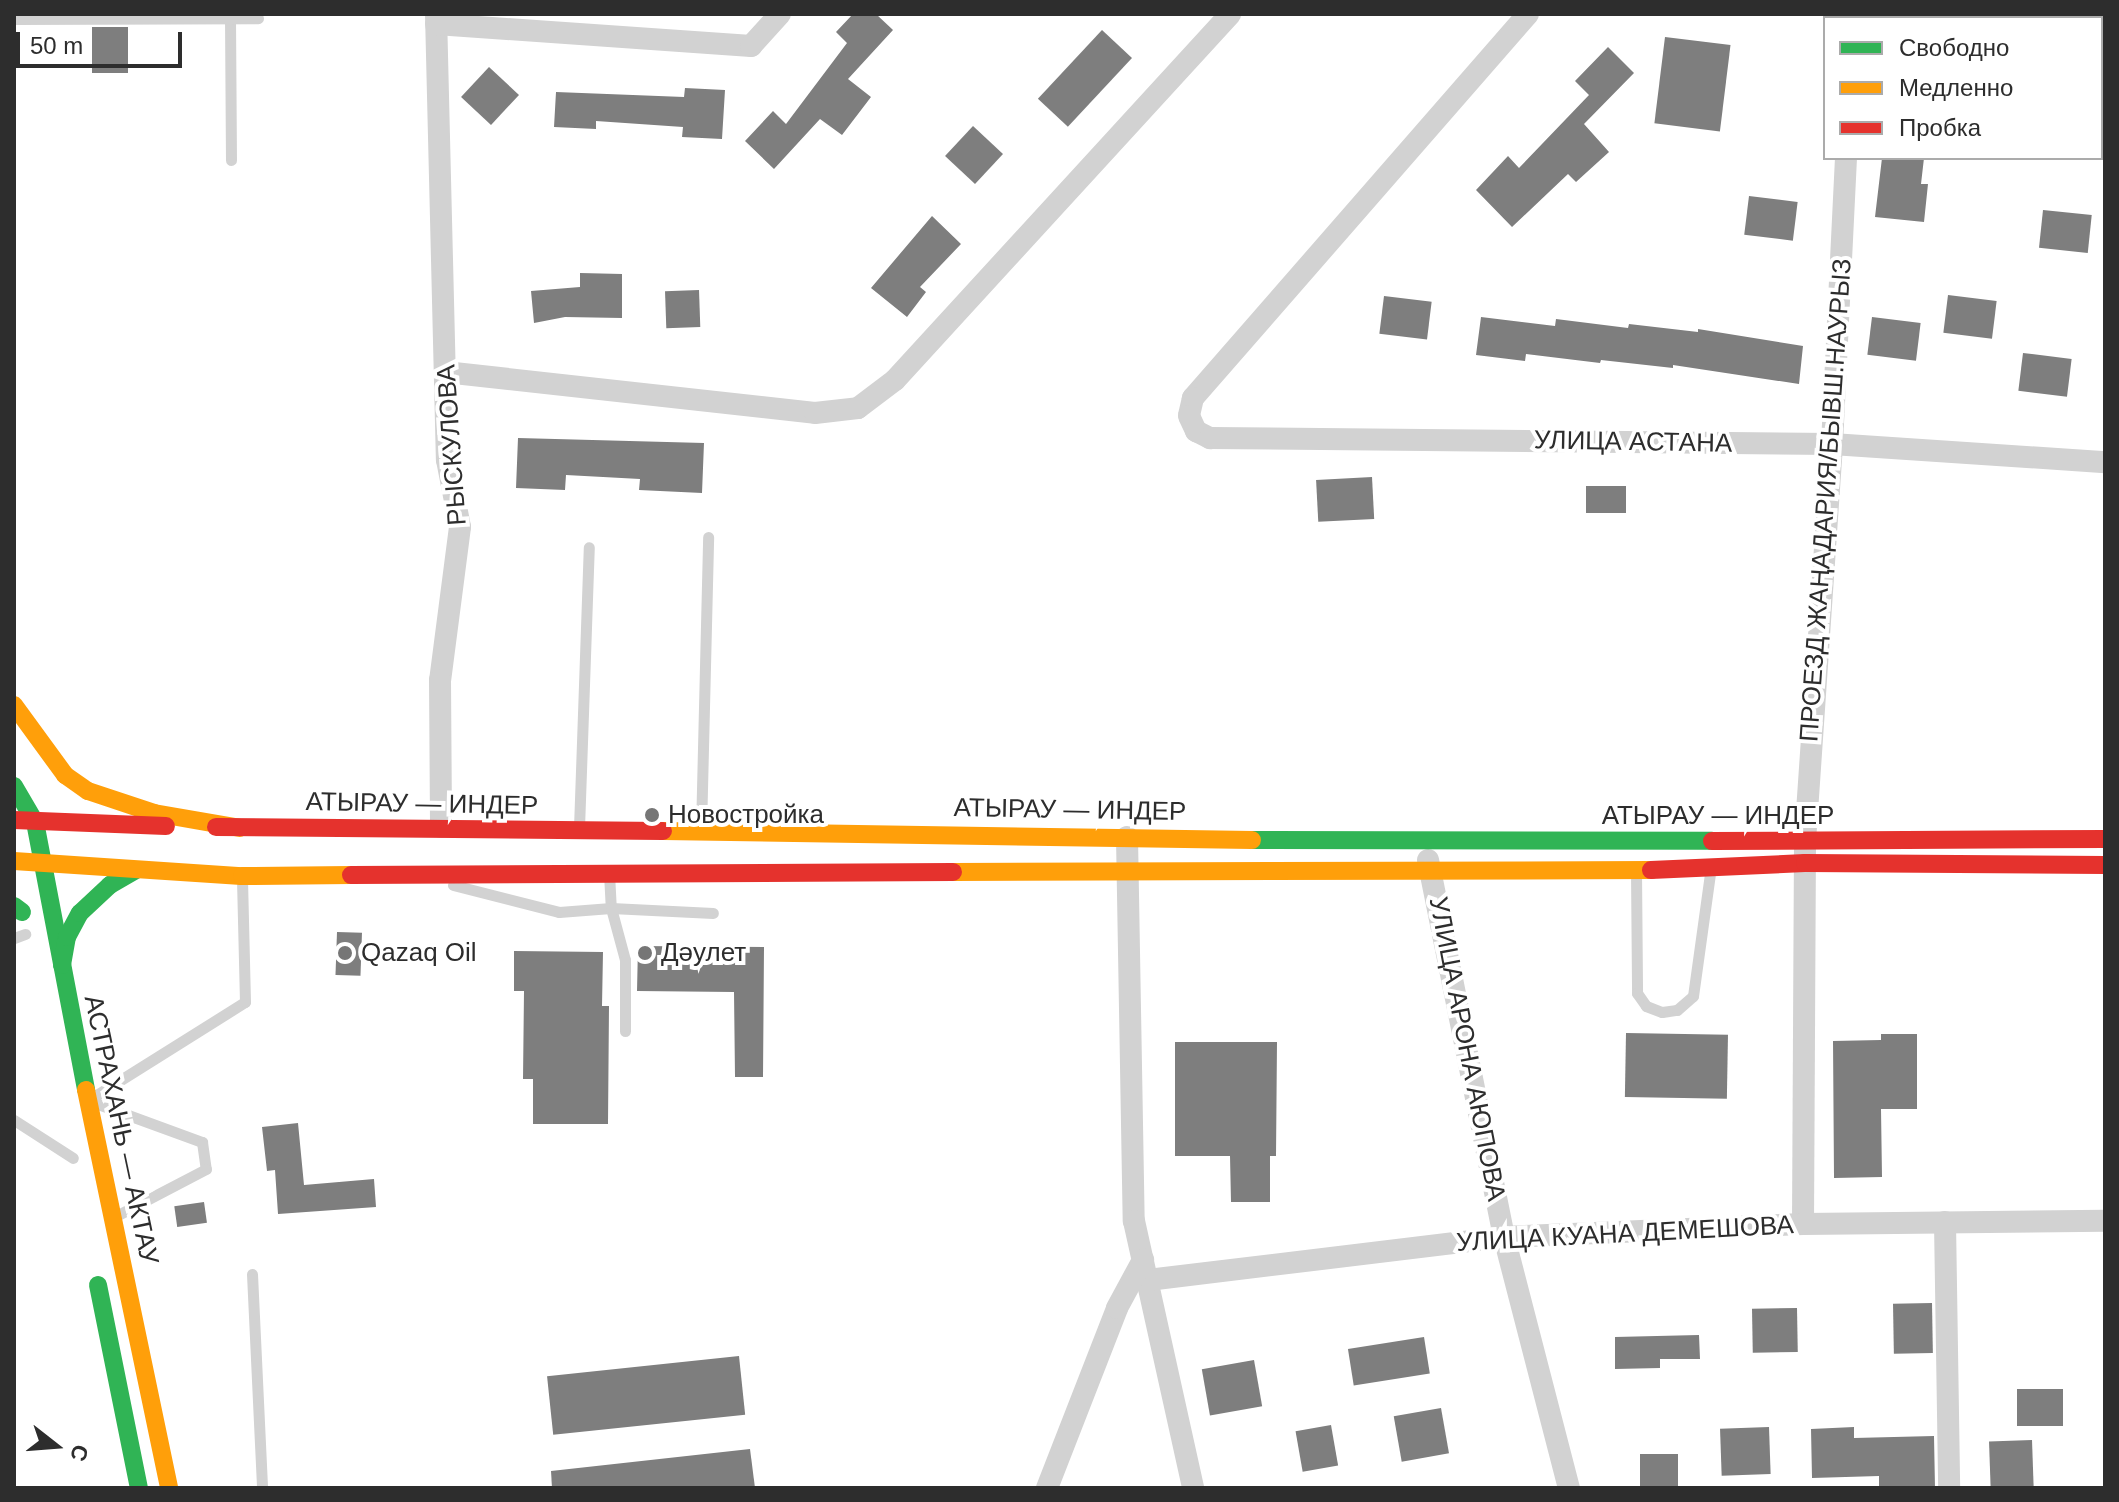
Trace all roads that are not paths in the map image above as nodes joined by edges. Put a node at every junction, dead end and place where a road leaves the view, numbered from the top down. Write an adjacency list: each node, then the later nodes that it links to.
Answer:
1 (780, 14): 7 (street)
2 (1230, 14): 10 (street)
3 (1528, 14): 11 (street, УЛИЦА АСТАНА)
4 (230, 18): 5 (lane); 6 (lane); 8 (lane)
5 (258, 18)
6 (14, 19)
7 (436, 19): 10 (street, РЫСКУЛОВА)
8 (231, 160)
9 (1846, 160): 11 (street, ПРОЕЗД ЖАҢАДАРИЯ/БЫВШ.НАУРЫЗ)
10 (445, 372): 19 (street, РЫСКУЛОВА)
11 (1832, 444): 12 (street, УЛИЦА АСТАНА); 26 (street, ПРОЕЗД ЖАҢАДАРИЯ/БЫВШ.НАУРЫЗ)
12 (2105, 462)
13 (708, 537): 21 (lane)
14 (589, 547): 22 (lane)
15 (14, 705): 20 (main road)
16 (14, 786): 18 (main road, АСТРАХАНЬ — АКТАУ)
17 (14, 820): 18 (main road, АТЫРАУ — ИНДЕР)
18 (35, 822): 20 (main road, АТЫРАУ — ИНДЕР); 28 (main road, АСТРАХАНЬ — АКТАУ)
19 (441, 827): 20 (main road, АТЫРАУ — ИНДЕР); 22 (main road, АТЫРАУ — ИНДЕР)
20 (240, 828)
21 (701, 831): 22 (main road, АТЫРАУ — ИНДЕР); 23 (main road, АТЫРАУ — ИНДЕР)
22 (579, 832)
23 (1127, 837): 25 (main road, АТЫРАУ — ИНДЕР); 36 (street)
24 (2105, 839): 26 (main road, АТЫРАУ — ИНДЕР)
25 (1425, 843): 26 (main road, АТЫРАУ — ИНДЕР); 35 (street, УЛИЦА АРОНА АЮПОВА)
26 (1805, 852): 29 (main road, АТЫРАУ — ИНДЕР); 31 (main road, АТЫРАУ — ИНДЕР); 52 (street, ПРОЕЗД ЖАҢАДАРИЯ/БЫВШ.НАУРЫЗ)
27 (14, 861): 28 (main road, АТЫРАУ — ИНДЕР)
28 (42, 864): 32 (main road, АТЫРАУ — ИНДЕР); 43 (main road, АСТРАХАНЬ — АКТАУ)
29 (2105, 865)
30 (14, 869): 40 (main road)
31 (1710, 869): 33 (main road, АТЫРАУ — ИНДЕР); 33 (lane)
32 (136, 870): 38 (main road, АТЫРАУ — ИНДЕР); 43 (main road)
33 (1636, 870): 35 (main road, АТЫРАУ — ИНДЕР)
34 (609, 872): 36 (main road, АТЫРАУ — ИНДЕР); 37 (main road, АТЫРАУ — ИНДЕР); 39 (lane)
35 (1431, 872): 36 (main road, АТЫРАУ — ИНДЕР); 53 (street, УЛИЦА АРОНА АЮПОВА)
36 (1128, 874): 55 (street)
37 (417, 875): 38 (main road, АТЫРАУ — ИНДЕР); 39 (lane)
38 (242, 876): 45 (lane)
39 (611, 908): 41 (lane); 44 (lane)
40 (18, 909): 42 (main road)
41 (713, 913)
42 (22, 940)
43 (61, 970): 45 (main road, АСТРАХАНЬ — АКТАУ)
44 (625, 1031)
45 (88, 1100): 49 (main road, АСТРАХАНЬ — АКТАУ); 49 (lane)
46 (14, 1120): 48 (lane)
47 (66, 1127): 48 (main road, АСТРАХАНЬ — АКТАУ)
48 (75, 1166)
49 (113, 1218): 58 (main road, АСТРАХАНЬ — АКТАУ)
50 (2105, 1221): 51 (street, УЛИЦА КУАНА ДЕМЕШОВА)
51 (1945, 1222): 52 (street, УЛИЦА КУАНА ДЕМЕШОВА); 63 (street)
52 (1803, 1224): 53 (street, УЛИЦА КУАНА ДЕМЕШОВА)
53 (1504, 1237): 55 (street, УЛИЦА КУАНА ДЕМЕШОВА); 62 (street, УЛИЦА АРОНА АЮПОВА)
54 (94, 1264): 57 (main road, АСТРАХАНЬ — АКТАУ)
55 (1145, 1270): 60 (street); 61 (street)
56 (252, 1274): 59 (lane)
57 (139, 1488)
58 (169, 1488)
59 (262, 1488)
60 (1047, 1488)
61 (1193, 1488)
62 (1569, 1488)
63 (1949, 1488)

